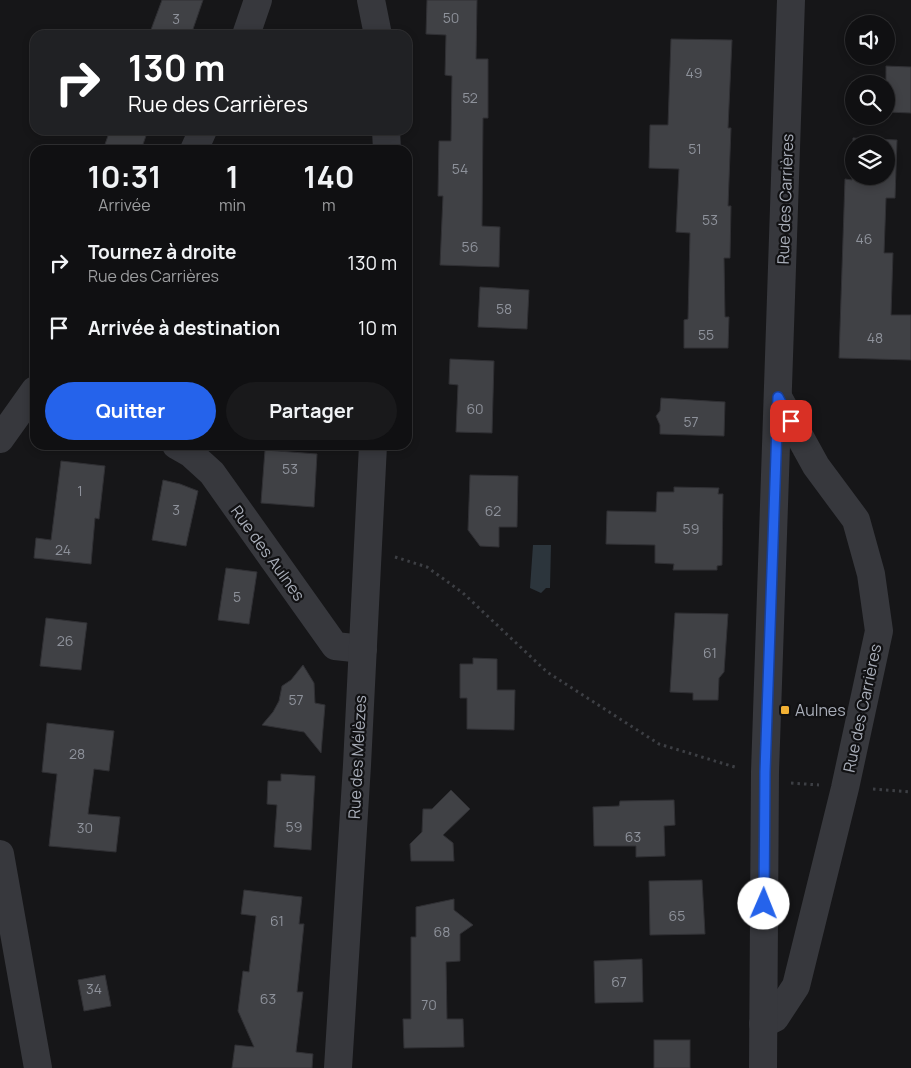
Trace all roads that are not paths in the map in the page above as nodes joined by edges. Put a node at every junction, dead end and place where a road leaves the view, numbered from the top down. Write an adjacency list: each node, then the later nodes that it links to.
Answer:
1 (258, 0): 4 (street)
2 (371, 0): 5 (street)
3 (791, 0): 6 (street, Rue des Carrières)
4 (248, 30)
5 (377, 30)
6 (778, 397): 13 (street, Rue des Carrières); 13 (street, Rue des Carrières)
7 (30, 400): 8 (street)
8 (17, 425)
9 (184, 450): 11 (street, Rue des Aulnes)
10 (373, 450): 11 (street, Rue des Mélèzes)
11 (363, 649): 15 (street, Rue des Mélèzes)
12 (0, 854): 14 (street)
13 (763, 1024): 16 (street, Rue des Carrières)
14 (38, 1068)
15 (338, 1068)
16 (763, 1068)

